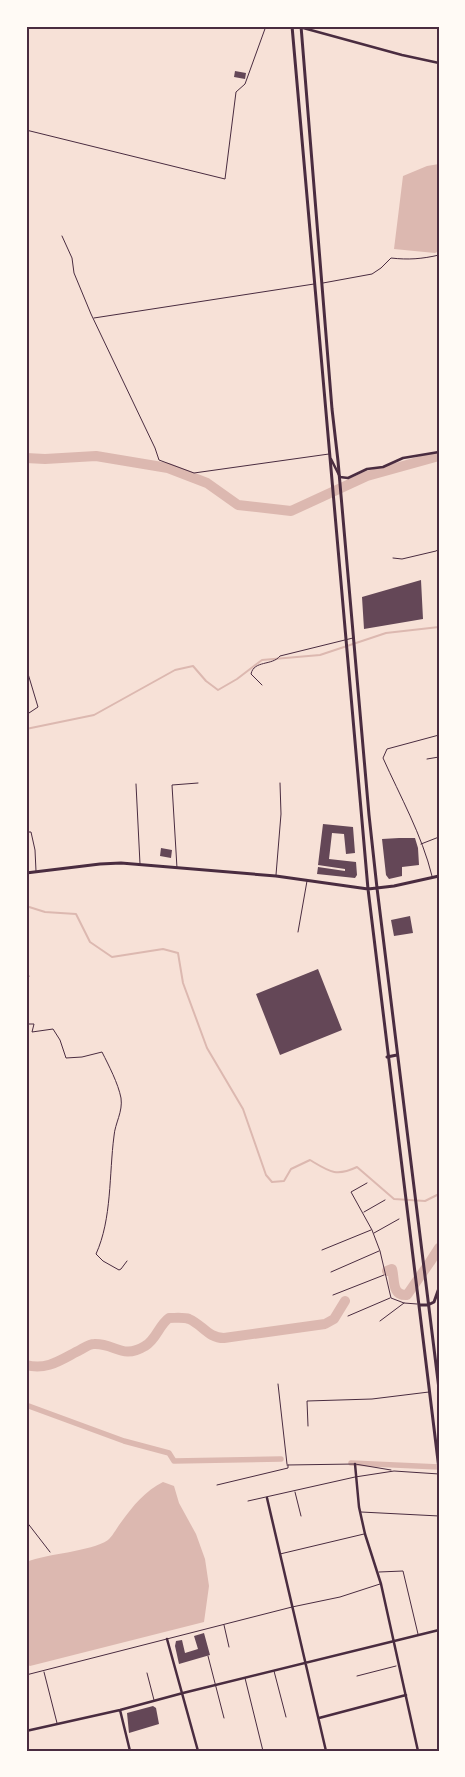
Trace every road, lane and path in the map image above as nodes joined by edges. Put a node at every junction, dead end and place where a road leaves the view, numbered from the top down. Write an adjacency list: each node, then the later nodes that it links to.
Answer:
1 (266, 26): 5 (lane)
2 (292, 26): 7 (street)
3 (299, 27): 4 (street); 6 (street)
4 (439, 62)
5 (26, 130)
6 (312, 168): 7 (street); 10 (street)
7 (304, 169): 11 (street)
8 (62, 236): 12 (lane)
9 (439, 255): 10 (lane)
10 (322, 283): 11 (street); 13 (street)
11 (314, 284): 12 (lane); 14 (street)
12 (93, 318): 18 (lane)
13 (328, 363): 14 (street); 16 (street)
14 (321, 364): 15 (street)
15 (325, 409): 16 (street); 18 (street)
16 (332, 409): 19 (street)
17 (439, 452): 19 (street)
18 (329, 454): 19 (street); 23 (street)
19 (340, 477): 22 (street)
20 (439, 549): 21 (lane)
21 (393, 558)
22 (350, 600): 23 (street); 24 (street)
23 (343, 601): 25 (street)
24 (354, 639): 25 (lane); 29 (street)
25 (346, 640): 27 (lane); 28 (street)
26 (26, 667): 30 (lane)
27 (262, 685)
28 (351, 698): 29 (street); 33 (street)
29 (359, 698): 32 (street)
30 (26, 715)
31 (439, 735): 41 (lane)
32 (364, 749): 33 (street); 50 (street)
33 (356, 750): 51 (street)
34 (439, 757): 35 (lane)
35 (427, 758)
36 (280, 782): 46 (lane)
37 (198, 783): 43 (lane)
38 (136, 784): 42 (lane)
39 (26, 832): 44 (lane)
40 (439, 838): 41 (lane)
41 (421, 844): 48 (lane)
42 (140, 865): 43 (street); 44 (street)
43 (178, 868): 46 (street)
44 (36, 871): 45 (street)
45 (26, 873)
46 (276, 876): 49 (street)
47 (439, 876): 48 (street)
48 (433, 877): 50 (street)
49 (307, 880): 51 (street); 52 (lane)
50 (376, 888): 51 (street); 54 (street)
51 (368, 889): 55 (street)
52 (298, 932)
53 (26, 1024): 64 (lane)
54 (397, 1055): 55 (street); 72 (street)
55 (387, 1057): 71 (street)
56 (367, 1183): 58 (lane)
57 (385, 1200): 58 (lane)
58 (364, 1212): 60 (lane)
59 (399, 1218): 61 (lane)
60 (372, 1230): 61 (lane); 62 (lane)
61 (373, 1233): 63 (lane)
62 (322, 1250)
63 (380, 1251): 65 (lane); 66 (lane)
64 (127, 1261)
65 (331, 1272)
66 (385, 1274): 68 (lane); 69 (lane)
67 (439, 1288): 72 (street)
68 (333, 1295)
69 (391, 1298): 70 (lane); 73 (lane)
70 (404, 1303): 71 (lane); 74 (lane)
71 (419, 1303): 72 (street); 77 (street)
72 (428, 1305): 76 (street)
73 (348, 1316)
74 (380, 1321)
75 (278, 1384): 81 (lane)
76 (439, 1389)
77 (429, 1392): 78 (lane); 79 (street)
78 (308, 1426)
79 (437, 1440): 82 (street)
80 (355, 1464): 81 (lane); 83 (lane); 85 (street)
81 (287, 1465): 86 (lane)
82 (439, 1469)
83 (394, 1471): 84 (lane); 85 (lane)
84 (439, 1474)
85 (355, 1477): 87 (lane); 90 (street)
86 (217, 1485)
87 (295, 1491): 88 (lane); 91 (lane)
88 (267, 1498): 89 (lane); 96 (street)
89 (248, 1501)
90 (360, 1512): 92 (lane); 94 (street)
91 (301, 1516)
92 (439, 1516)
93 (26, 1521): 95 (path)
94 (365, 1534): 96 (lane); 97 (street)
95 (50, 1552)
96 (279, 1554): 99 (street)
97 (377, 1572): 98 (street); 102 (lane)
98 (381, 1584): 99 (lane); 104 (street)
99 (292, 1607): 100 (lane); 107 (street)
100 (224, 1624): 103 (lane); 105 (lane)
101 (439, 1630): 102 (street)
102 (418, 1635): 104 (street)
103 (167, 1639): 110 (lane); 116 (street)
104 (393, 1641): 107 (street); 108 (street)
105 (229, 1646)
106 (208, 1656): 115 (lane)
107 (305, 1663): 109 (street); 122 (street)
108 (399, 1666): 113 (path); 117 (street)
109 (274, 1670): 114 (street); 120 (lane)
110 (44, 1671): 112 (lane); 123 (lane)
111 (147, 1673): 118 (lane)
112 (26, 1675)
113 (357, 1676)
114 (245, 1678): 115 (street); 127 (lane)
115 (215, 1686): 116 (street); 121 (lane)
116 (183, 1693): 118 (street); 126 (street)
117 (406, 1695): 122 (street); 129 (street)
118 (154, 1700): 119 (street)
119 (120, 1710): 123 (street); 125 (street)
120 (286, 1717)
121 (224, 1718)
122 (318, 1718): 128 (street)
123 (58, 1724): 124 (street)
124 (26, 1731)
125 (130, 1751)
126 (198, 1751)
127 (263, 1751)
128 (326, 1751)
129 (418, 1751)

